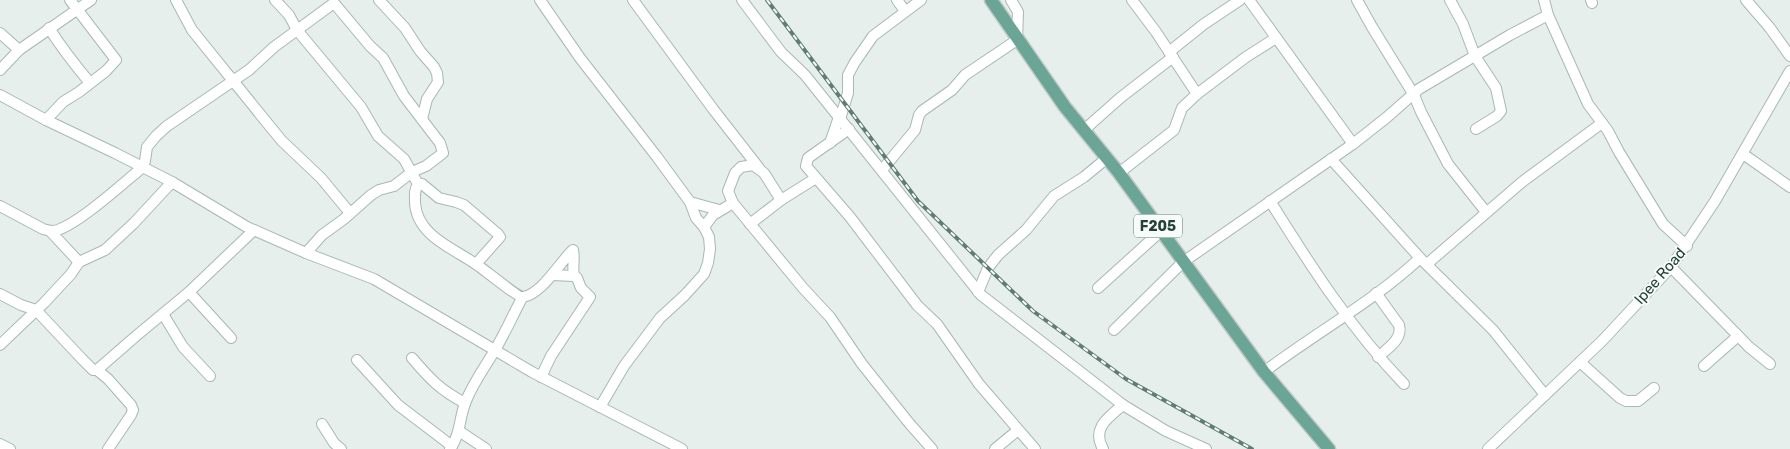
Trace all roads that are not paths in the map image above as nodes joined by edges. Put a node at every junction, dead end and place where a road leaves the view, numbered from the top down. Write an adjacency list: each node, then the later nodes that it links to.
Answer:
1 (70, 0): 20 (street)
2 (91, 0): 20 (street)
3 (176, 0): 34 (street)
4 (275, 0): 24 (street)
5 (380, 0): 41 (street)
6 (540, 0): 64 (street)
7 (634, 0): 48 (street)
8 (742, 0): 39 (street)
9 (898, 0): 21 (street)
10 (921, 0): 21 (street)
11 (991, 0): 27 (main road, F205)
12 (1011, 0): 27 (street)
13 (1132, 0): 29 (street)
14 (1240, 0): 29 (street)
15 (1249, 0): 26 (street)
16 (1357, 0): 38 (street)
17 (1450, 0): 30 (street)
18 (1544, 0): 22 (street)
19 (1746, 0): 31 (street)
20 (77, 10): 23 (street); 35 (street)
21 (905, 11): 39 (street)
22 (1548, 14): 30 (street); 42 (street)
23 (49, 28): 28 (street); 35 (street)
24 (296, 30): 34 (street); 41 (street); 56 (street)
25 (0, 33): 28 (street)
26 (1276, 38): 36 (street); 47 (street)
27 (1017, 40): 45 (main road, F205); 55 (street)
28 (19, 50): 32 (street)
29 (1171, 55): 36 (street); 45 (street)
30 (1475, 56): 38 (street); 43 (street)
31 (1790, 56)
32 (0, 70)
33 (1790, 71): 49 (street, Ipee Road)
34 (233, 81): 52 (street); 69 (street)
35 (90, 83): 40 (street)
36 (1197, 94): 57 (street)
37 (0, 95): 40 (street)
38 (1414, 95): 47 (street); 68 (street)
39 (840, 118): 44 (street); 46 (street)
40 (46, 120): 52 (street)
41 (422, 120): 56 (street)
42 (1602, 123): 68 (street); 75 (street)
43 (1476, 129)
44 (850, 130): 46 (street); 55 (street)
45 (1084, 130): 50 (main road, F205)
46 (830, 143): 58 (street)
47 (1353, 144): 51 (street)
48 (743, 148): 53 (street); 54 (street)
49 (1743, 154): 61 (street); 75 (street, Ipee Road)
50 (1107, 158): 57 (main road, F205); 86 (street)
51 (1330, 159): 63 (street); 77 (street)
52 (143, 167): 59 (street); 73 (street)
53 (759, 168): 54 (street); 62 (street)
54 (738, 170): 65 (street)
55 (882, 170): 86 (street)
56 (412, 172): 60 (street); 69 (street)
57 (1119, 173): 74 (main road, F205)
58 (816, 178): 62 (street); 115 (street)
59 (172, 182): 72 (street); 78 (street)
60 (418, 184): 80 (street); 80 (street)
61 (1789, 184)
62 (781, 200): 70 (street)
63 (1270, 201): 79 (street); 92 (street)
64 (690, 202): 67 (street); 71 (street)
65 (733, 202): 67 (street); 70 (street)
66 (0, 206): 73 (street)
67 (718, 210): 71 (street)
68 (1486, 212): 77 (street)
69 (350, 213): 76 (street)
70 (750, 224): 124 (street)
71 (704, 227): 113 (street)
72 (254, 230): 76 (street); 85 (street)
73 (50, 231): 78 (street)
74 (1161, 231): 79 (main road, F205); 84 (street)
75 (1686, 246): 81 (street, Ipee Road)
76 (306, 252): 97 (street)
77 (1423, 261): 87 (street); 110 (street)
78 (79, 262): 90 (street)
79 (1183, 262): 93 (street); 105 (main road, F205)
80 (476, 264): 89 (street)
81 (1671, 267): 94 (street); 101 (street, Ipee Road)
82 (552, 275): 83 (street); 83 (street); 89 (street)
83 (574, 276): 107 (street)
84 (1098, 288)
85 (189, 292): 91 (street); 95 (street)
86 (978, 292): 112 (street)
87 (1376, 293): 92 (street); 98 (street)
88 (0, 294): 90 (street)
89 (522, 298): 97 (street)
90 (36, 310): 96 (street); 104 (street)
91 (163, 314): 104 (street); 106 (street)
92 (1345, 314): 98 (street); 105 (street)
93 (1114, 330)
94 (1738, 336): 102 (street); 103 (street)
95 (230, 338)
96 (0, 345)
97 (495, 351): 107 (street); 111 (street)
98 (1378, 357): 108 (street)
99 (412, 358): 111 (street)
100 (357, 360): 119 (street)
101 (1580, 362): 109 (street); 110 (street, Ipee Road)
102 (1770, 364)
103 (1704, 366)
104 (97, 370): 121 (street)
105 (1264, 372): 129 (main road, F205)
106 (210, 376)
107 (542, 377): 113 (street)
108 (1404, 384)
109 (1654, 388)
110 (1545, 395): 130 (street, Ipee Road)
111 (465, 403): 116 (street)
112 (1123, 405): 127 (street); 128 (street)
113 (600, 407): 123 (street)
114 (322, 424): 118 (street)
115 (1018, 430): 125 (street); 126 (street)
116 (459, 431): 119 (street); 122 (street)
117 (0, 444): 120 (street)
118 (335, 447)
119 (451, 447)
120 (10, 449)
121 (108, 449)
122 (486, 449)
123 (682, 449)
124 (932, 449)
125 (995, 449)
126 (1034, 449)
127 (1103, 449)
128 (1206, 449)
129 (1329, 449)
130 (1488, 449)

